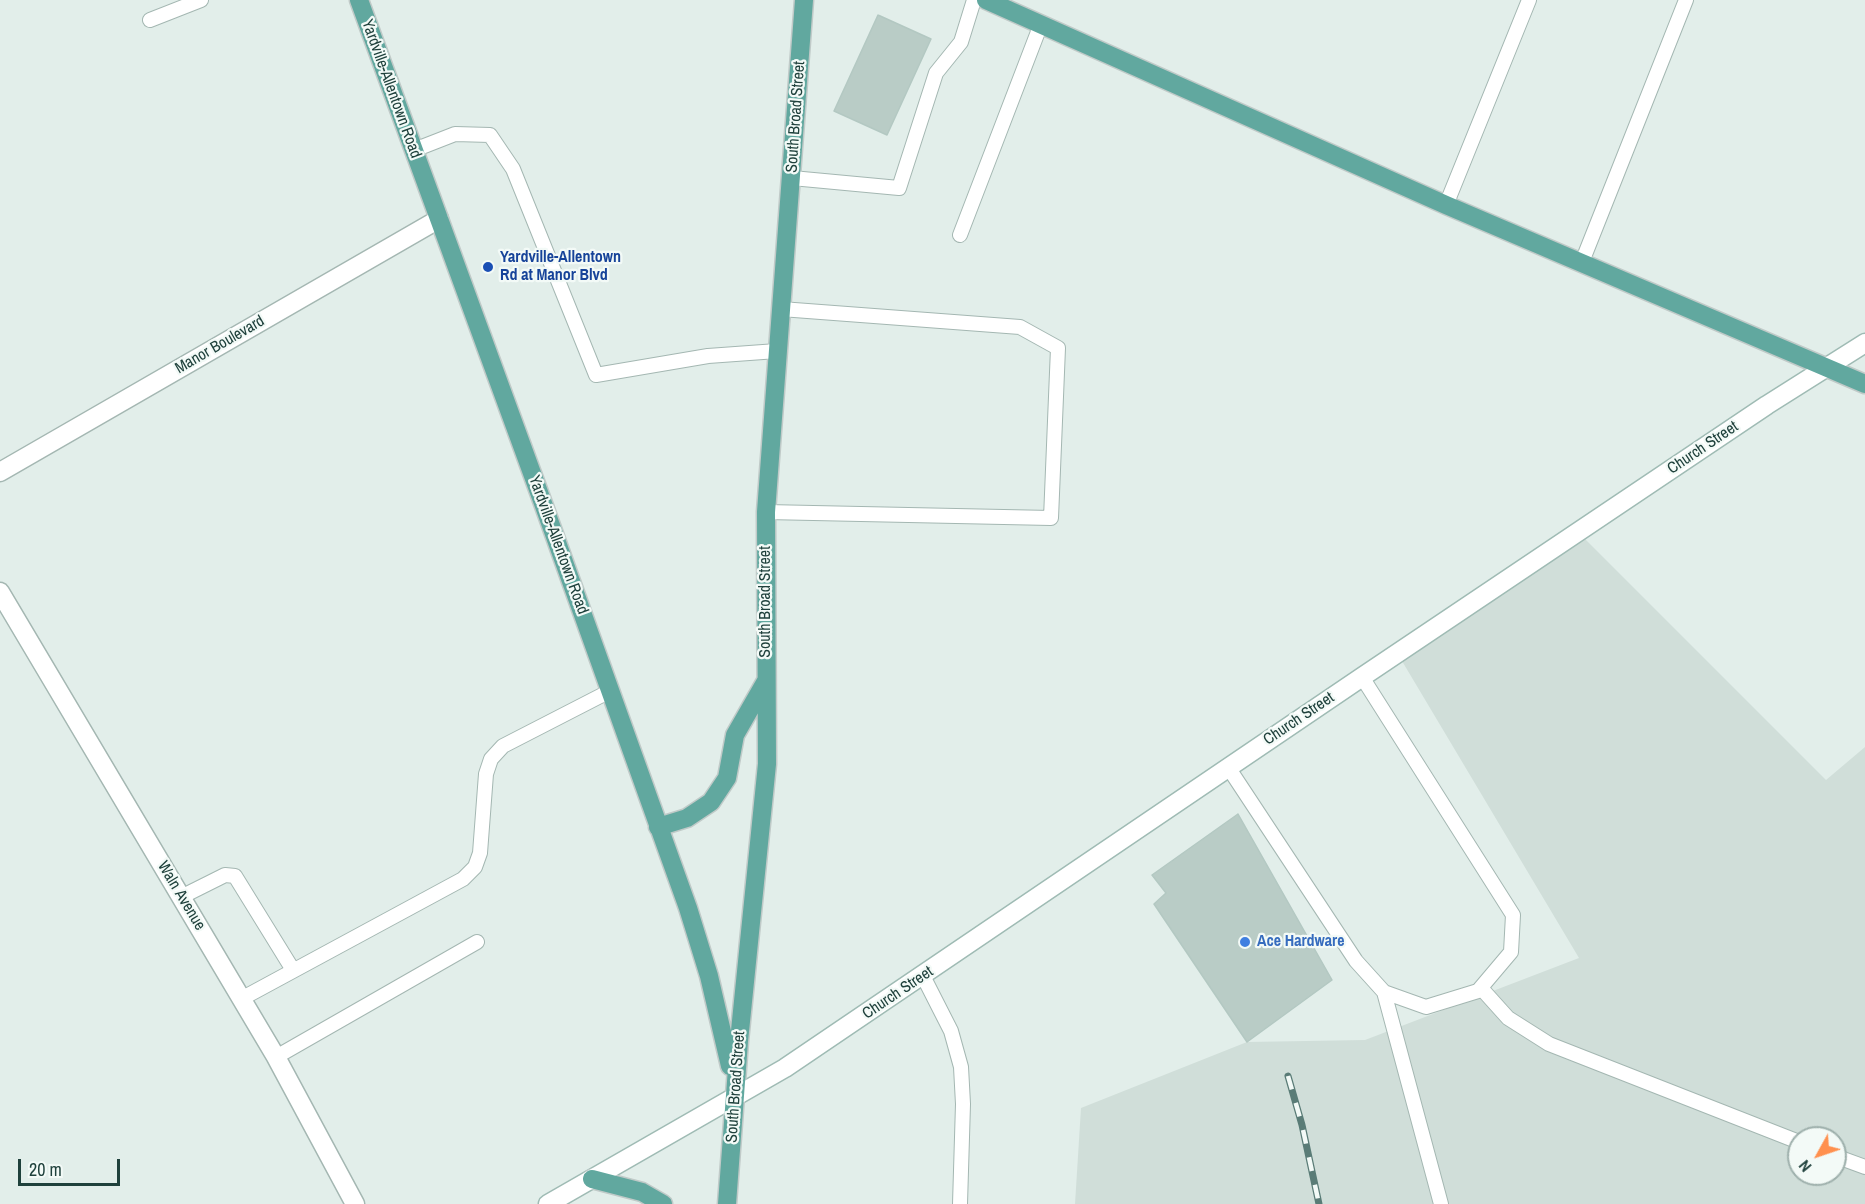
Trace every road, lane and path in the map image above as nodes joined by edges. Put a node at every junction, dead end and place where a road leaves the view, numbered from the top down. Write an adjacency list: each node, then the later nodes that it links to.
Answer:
1 (201, 0): 8 (lane)
2 (359, 0): 10 (main road, Yardville-Allentown Road)
3 (804, 0): 11 (main road, South Broad Street)
4 (974, 0): 11 (lane)
5 (986, 0): 9 (main road)
6 (1529, 0): 12 (lane)
7 (1686, 0): 15 (lane)
8 (150, 20)
9 (1041, 24): 12 (main road); 14 (lane)
10 (414, 150): 13 (main road, Yardville-Allentown Road); 18 (lane)
11 (792, 178): 16 (main road, South Broad Street)
12 (1446, 205): 15 (main road)
13 (439, 219): 21 (street, Manor Boulevard); 26 (main road, Yardville-Allentown Road)
14 (960, 235)
15 (1582, 262): 19 (main road)
16 (781, 309): 18 (main road, South Broad Street); 22 (lane)
17 (1865, 343): 19 (street, Church Street)
18 (777, 351): 22 (main road, South Broad Street)
19 (1825, 367): 20 (main road); 24 (street, Church Street)
20 (1865, 384)
21 (0, 472)
22 (766, 512): 25 (main road, South Broad Street)
23 (0, 592): 29 (street, Waln Avenue)
24 (1362, 676): 27 (street, Church Street); 33 (lane)
25 (766, 680): 28 (main road); 37 (main road, South Broad Street)
26 (610, 691): 28 (main road, Yardville-Allentown Road); 31 (lane)
27 (1228, 767): 32 (street, Church Street); 34 (lane)
28 (658, 827): 37 (main road, Yardville-Allentown Road)
29 (181, 897): 31 (lane); 35 (street, Waln Avenue)
30 (477, 942): 36 (lane)
31 (293, 970): 35 (lane)
32 (923, 976): 37 (street, Church Street); 46 (lane)
33 (1481, 988): 34 (lane); 38 (lane)
34 (1384, 992): 47 (lane)
35 (241, 999): 36 (street, Waln Avenue)
36 (276, 1058): 42 (street, Waln Avenue)
37 (735, 1097): 41 (street, Church Street); 45 (main road, South Broad Street)
38 (1787, 1137)
39 (1847, 1160): 40 (lane)
40 (1865, 1167)
41 (592, 1179): 43 (street, Church Street); 44 (main road)
42 (355, 1204)
43 (548, 1204)
44 (663, 1204)
45 (727, 1204)
46 (960, 1204)
47 (1441, 1204)

